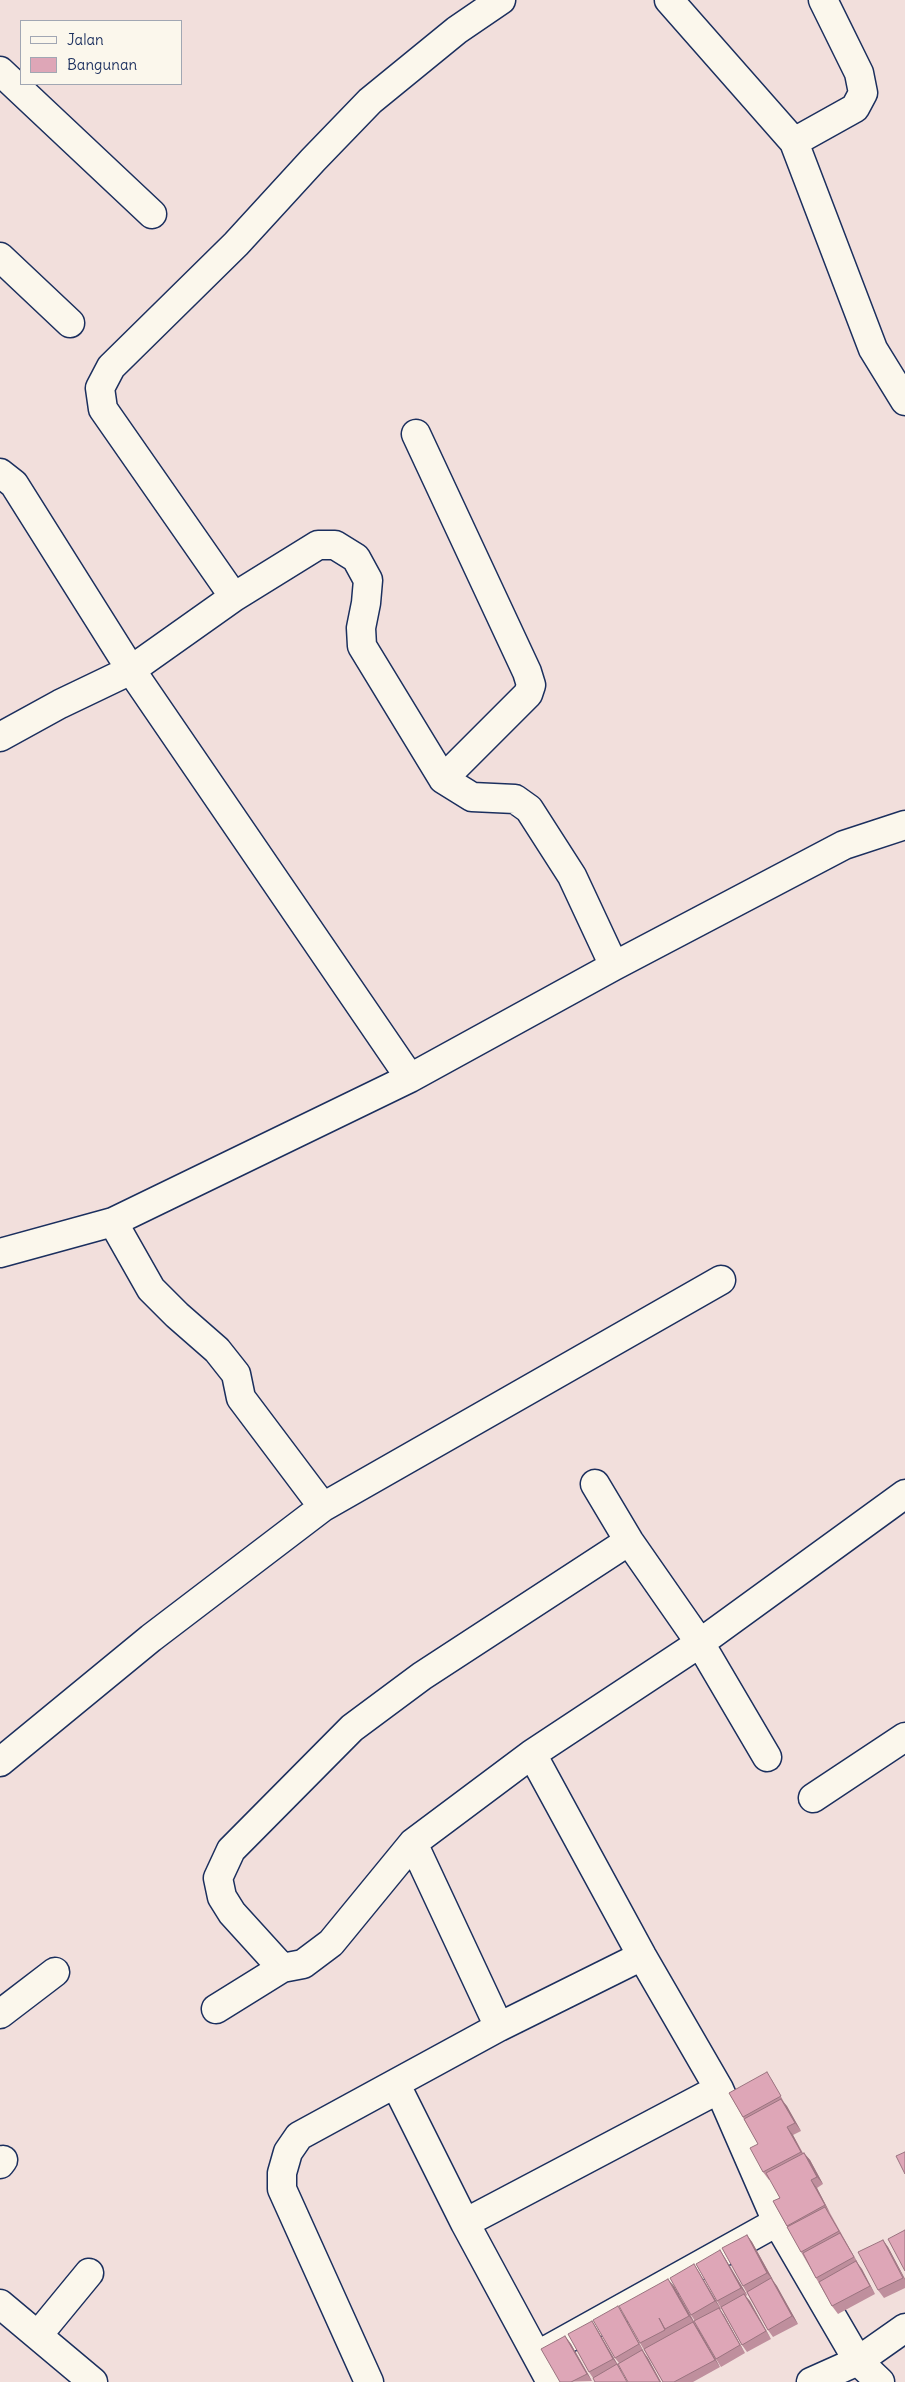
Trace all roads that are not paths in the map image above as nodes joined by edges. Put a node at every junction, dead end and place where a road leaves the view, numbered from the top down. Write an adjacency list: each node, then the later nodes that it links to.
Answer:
1 (502, 0): 12 (street)
2 (669, 0): 5 (street)
3 (823, 0): 5 (street)
4 (0, 71): 6 (street)
5 (794, 142): 9 (street)
6 (152, 214)
7 (0, 257): 8 (street)
8 (70, 323)
9 (905, 401)
10 (416, 434): 15 (street)
11 (0, 473): 13 (street)
12 (234, 597): 13 (street); 15 (street)
13 (132, 670): 14 (street); 18 (street)
14 (0, 737)
15 (443, 779): 17 (street)
16 (905, 825): 17 (street)
17 (614, 966): 18 (street)
18 (410, 1078): 19 (street)
19 (113, 1222): 20 (street); 24 (street)
20 (2, 1249)
21 (721, 1280): 24 (street)
22 (594, 1484): 25 (street)
23 (905, 1494): 26 (street)
24 (323, 1507): 30 (street)
25 (628, 1541): 26 (street); 34 (street)
26 (700, 1644): 28 (street); 29 (street)
27 (905, 1737): 31 (street)
28 (532, 1754): 32 (street); 33 (street)
29 (767, 1757)
30 (0, 1762)
31 (813, 1798)
32 (413, 1843): 34 (street); 38 (street)
33 (642, 1956): 38 (street); 40 (street)
34 (282, 1968): 36 (street)
35 (55, 1972): 37 (street)
36 (216, 2009)
37 (0, 2014)
38 (499, 2027): 39 (street)
39 (396, 2085): 42 (street); 50 (street)
40 (719, 2089): 41 (street); 42 (street)
41 (778, 2222): 47 (street); 48 (street)
42 (465, 2223): 47 (street)
43 (89, 2273): 46 (street)
44 (0, 2304): 46 (street)
45 (905, 2328): 48 (street)
46 (38, 2335): 49 (street)
47 (538, 2355): 51 (street)
48 (858, 2361): 52 (street); 53 (street)
49 (93, 2382)
50 (369, 2382)
51 (551, 2382)
52 (811, 2382)
53 (880, 2382)

